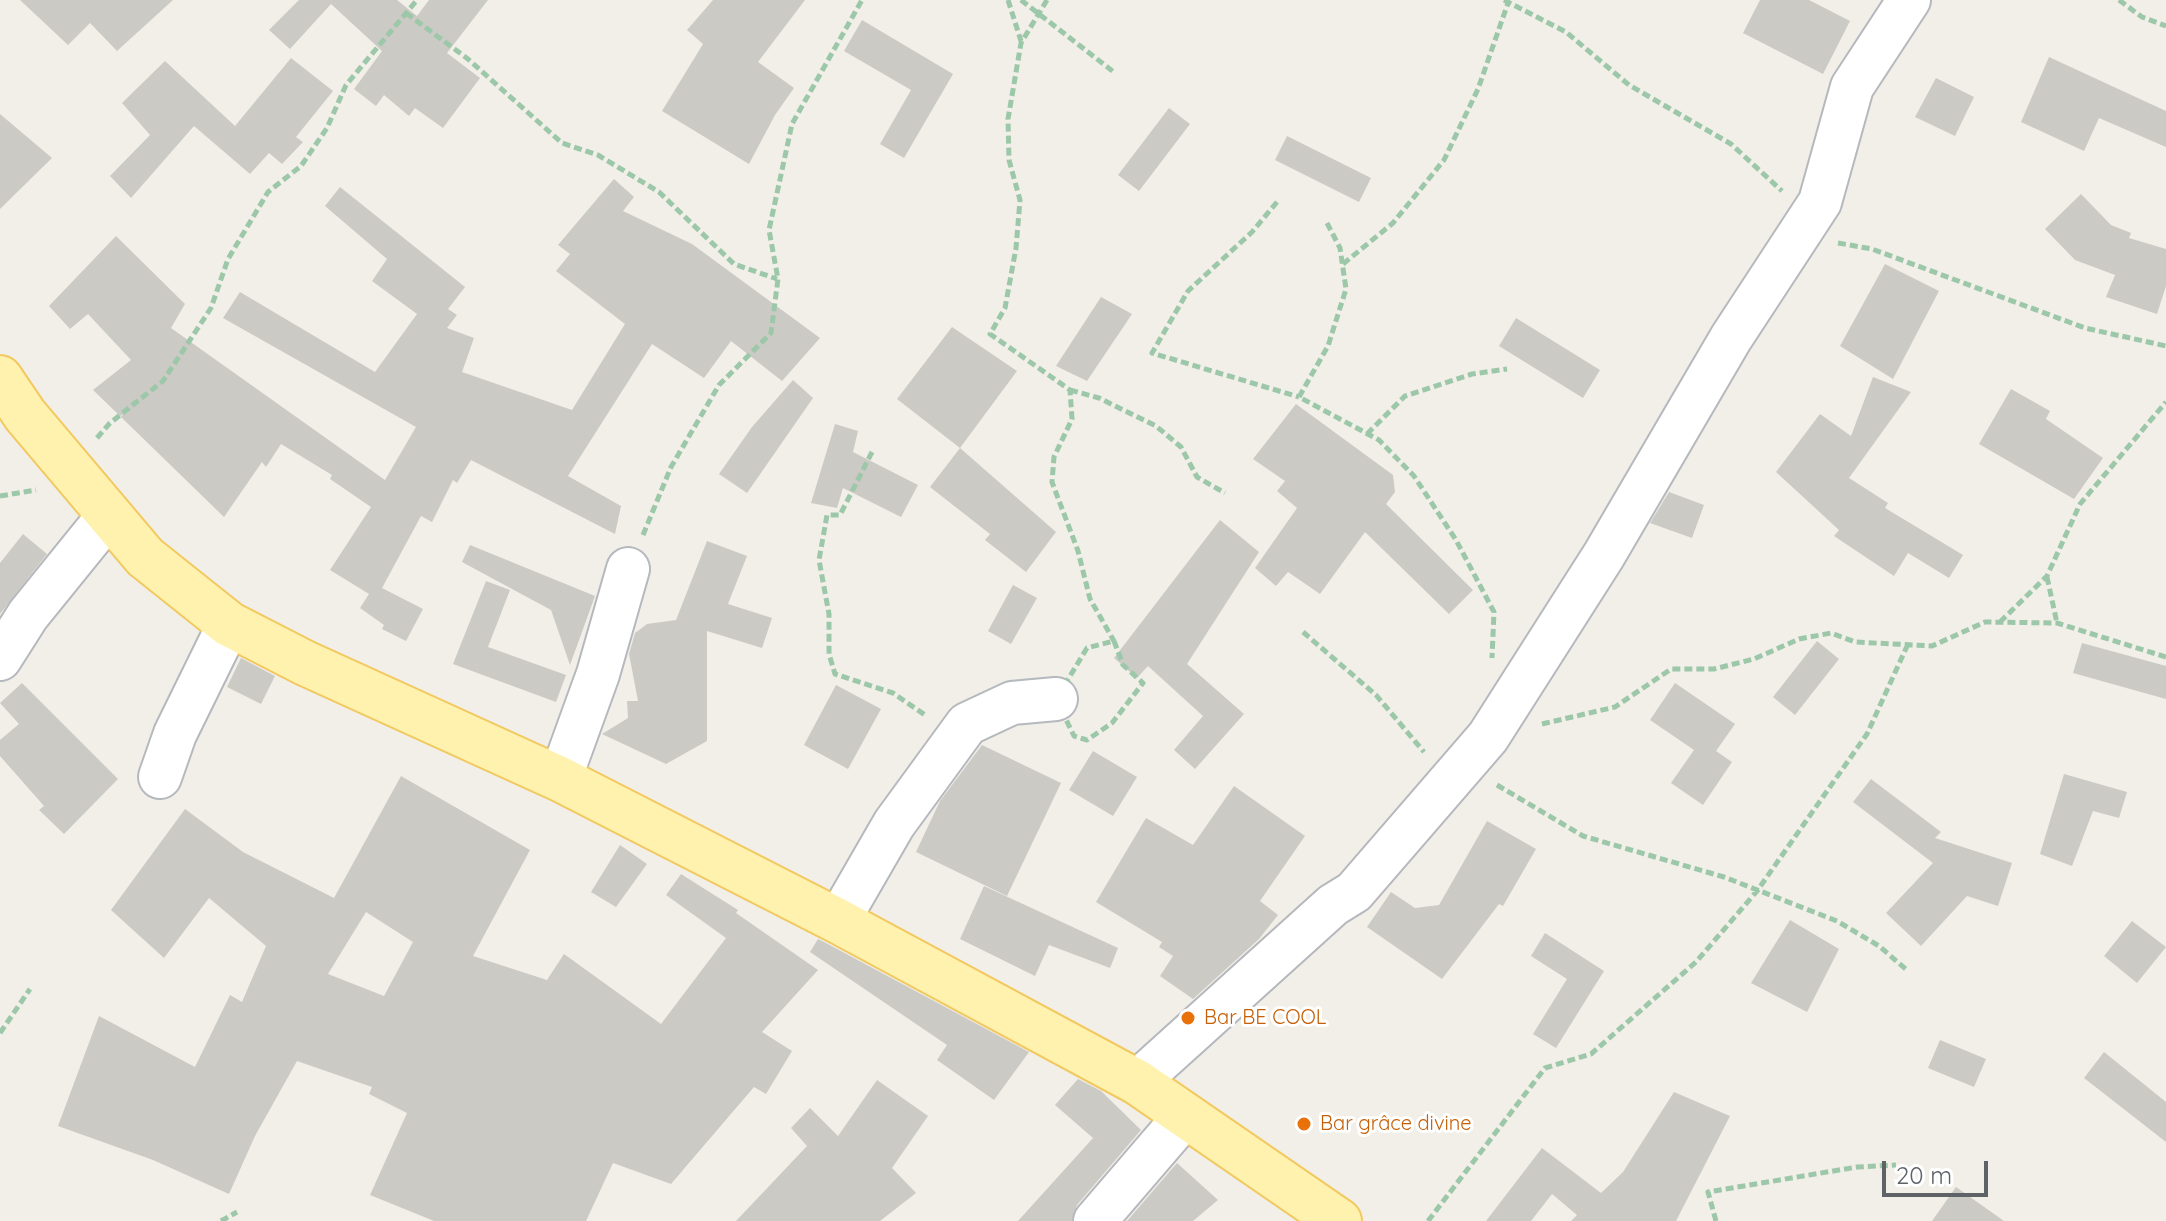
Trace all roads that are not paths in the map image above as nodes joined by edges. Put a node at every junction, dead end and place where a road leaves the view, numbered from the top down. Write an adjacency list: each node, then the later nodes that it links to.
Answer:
1 (1909, 0): 11 (street)
2 (0, 378): 3 (main road)
3 (109, 515): 5 (main road); 6 (street)
4 (628, 569): 9 (street)
5 (229, 624): 8 (street); 9 (main road)
6 (0, 659)
7 (1056, 699): 10 (street)
8 (160, 777)
9 (560, 779): 10 (main road)
10 (838, 921): 11 (main road)
11 (1137, 1082): 12 (main road)
12 (1186, 1115): 13 (street); 14 (main road)
13 (1095, 1221)
14 (1339, 1221)

